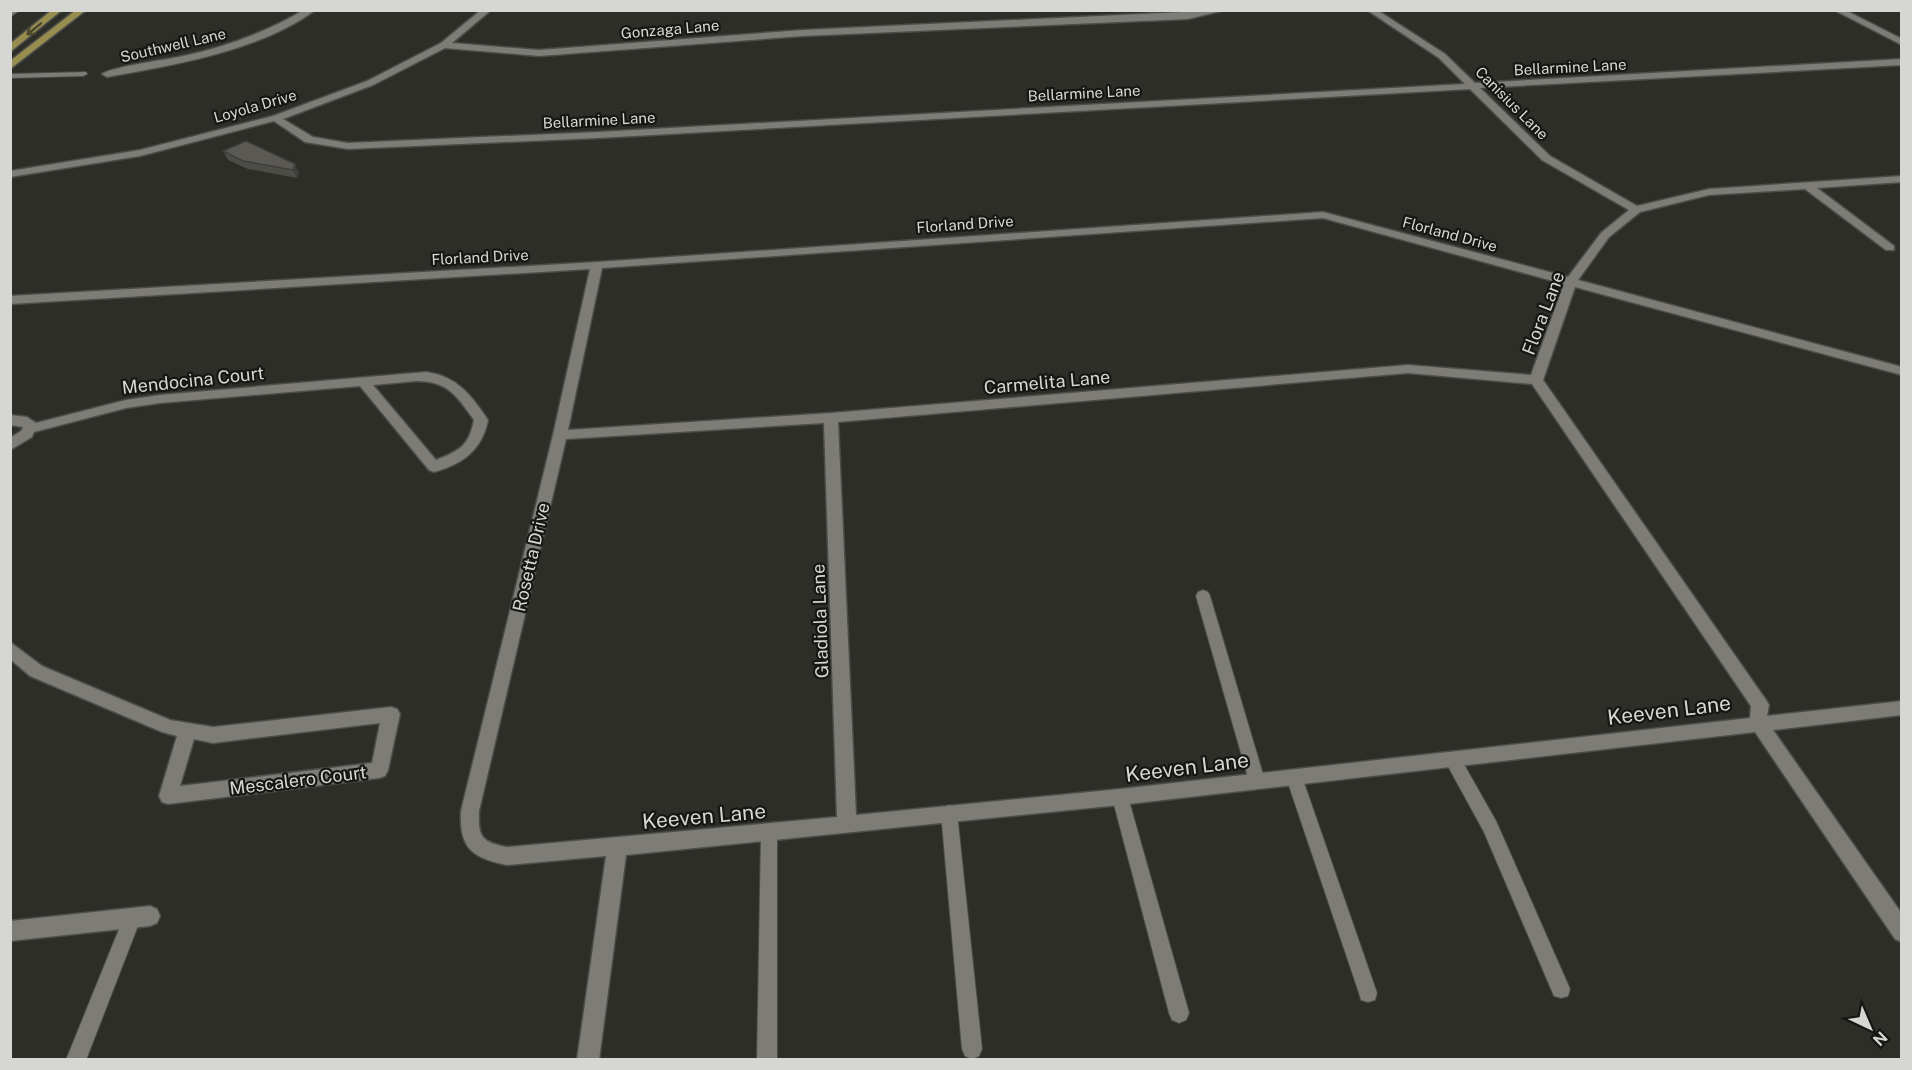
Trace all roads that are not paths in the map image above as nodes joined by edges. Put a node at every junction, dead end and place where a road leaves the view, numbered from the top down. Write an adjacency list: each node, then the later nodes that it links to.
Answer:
1 (17, 10): 9 (lane)
2 (58, 10): 12 (main road, one-way to 12)
3 (82, 10): 14 (main road)
4 (311, 10): 16 (street, Southwell Lane)
5 (487, 10): 11 (street, Loyola Drive)
6 (1221, 10): 11 (street, Gonzaga Lane)
7 (1838, 10): 10 (street)
8 (1374, 11): 18 (street, Canisius Lane)
9 (10, 15)
10 (1902, 43)
11 (444, 45): 19 (street, Loyola Drive)
12 (10, 49)
13 (1902, 62): 18 (street, Bellarmine Lane)
14 (10, 66)
15 (83, 74): 17 (lane)
16 (107, 74)
17 (10, 76)
18 (1476, 87): 19 (street, Bellarmine Lane); 23 (street, Canisius Lane)
19 (276, 118): 20 (street, Loyola Drive)
20 (10, 174)
21 (1902, 179): 22 (street, Flora Lane)
22 (1807, 185): 23 (street, Flora Lane); 24 (street)
23 (1636, 210): 26 (street, Flora Lane)
24 (1890, 248)
25 (597, 265): 26 (street, Florland Drive); 27 (street, Florland Drive); 34 (street, Rosetta Drive)
26 (1571, 282): 28 (street, Florland Drive); 29 (street, Flora Lane)
27 (10, 300)
28 (1902, 371)
29 (1536, 380): 31 (street, Carmelita Lane); 39 (street, Flora Lane)
30 (363, 382): 30 (street, Mendocina Court); 33 (street, Mendocina Court)
31 (831, 418): 34 (street, Carmelita Lane); 46 (street, Gladiola Lane)
32 (10, 420): 33 (street)
33 (30, 429): 35 (street)
34 (560, 435): 48 (street, Rosetta Drive)
35 (10, 445)
36 (1203, 596): 43 (lane)
37 (10, 650): 40 (street, Mescalero Court)
38 (1902, 708): 39 (street, Keeven Lane)
39 (1758, 723): 41 (street, Keeven Lane); 52 (street)
40 (188, 730): 40 (street, Mescalero Court)
41 (1452, 759): 42 (street, Keeven Lane); 53 (lane)
42 (1294, 777): 43 (street, Keeven Lane); 54 (lane)
43 (1257, 781): 44 (street, Keeven Lane)
44 (1120, 797): 45 (street, Keeven Lane); 55 (lane)
45 (950, 813): 46 (street, Keeven Lane); 56 (lane)
46 (847, 824): 47 (street, Keeven Lane)
47 (769, 833): 49 (street, Keeven Lane); 59 (lane)
48 (477, 847): 49 (street, Keeven Lane)
49 (617, 847): 58 (street)
50 (141, 917): 51 (street); 57 (lane)
51 (10, 931)
52 (1902, 932)
53 (1561, 989)
54 (1368, 993)
55 (1179, 1013)
56 (972, 1049)
57 (76, 1059)
58 (588, 1059)
59 (767, 1059)

